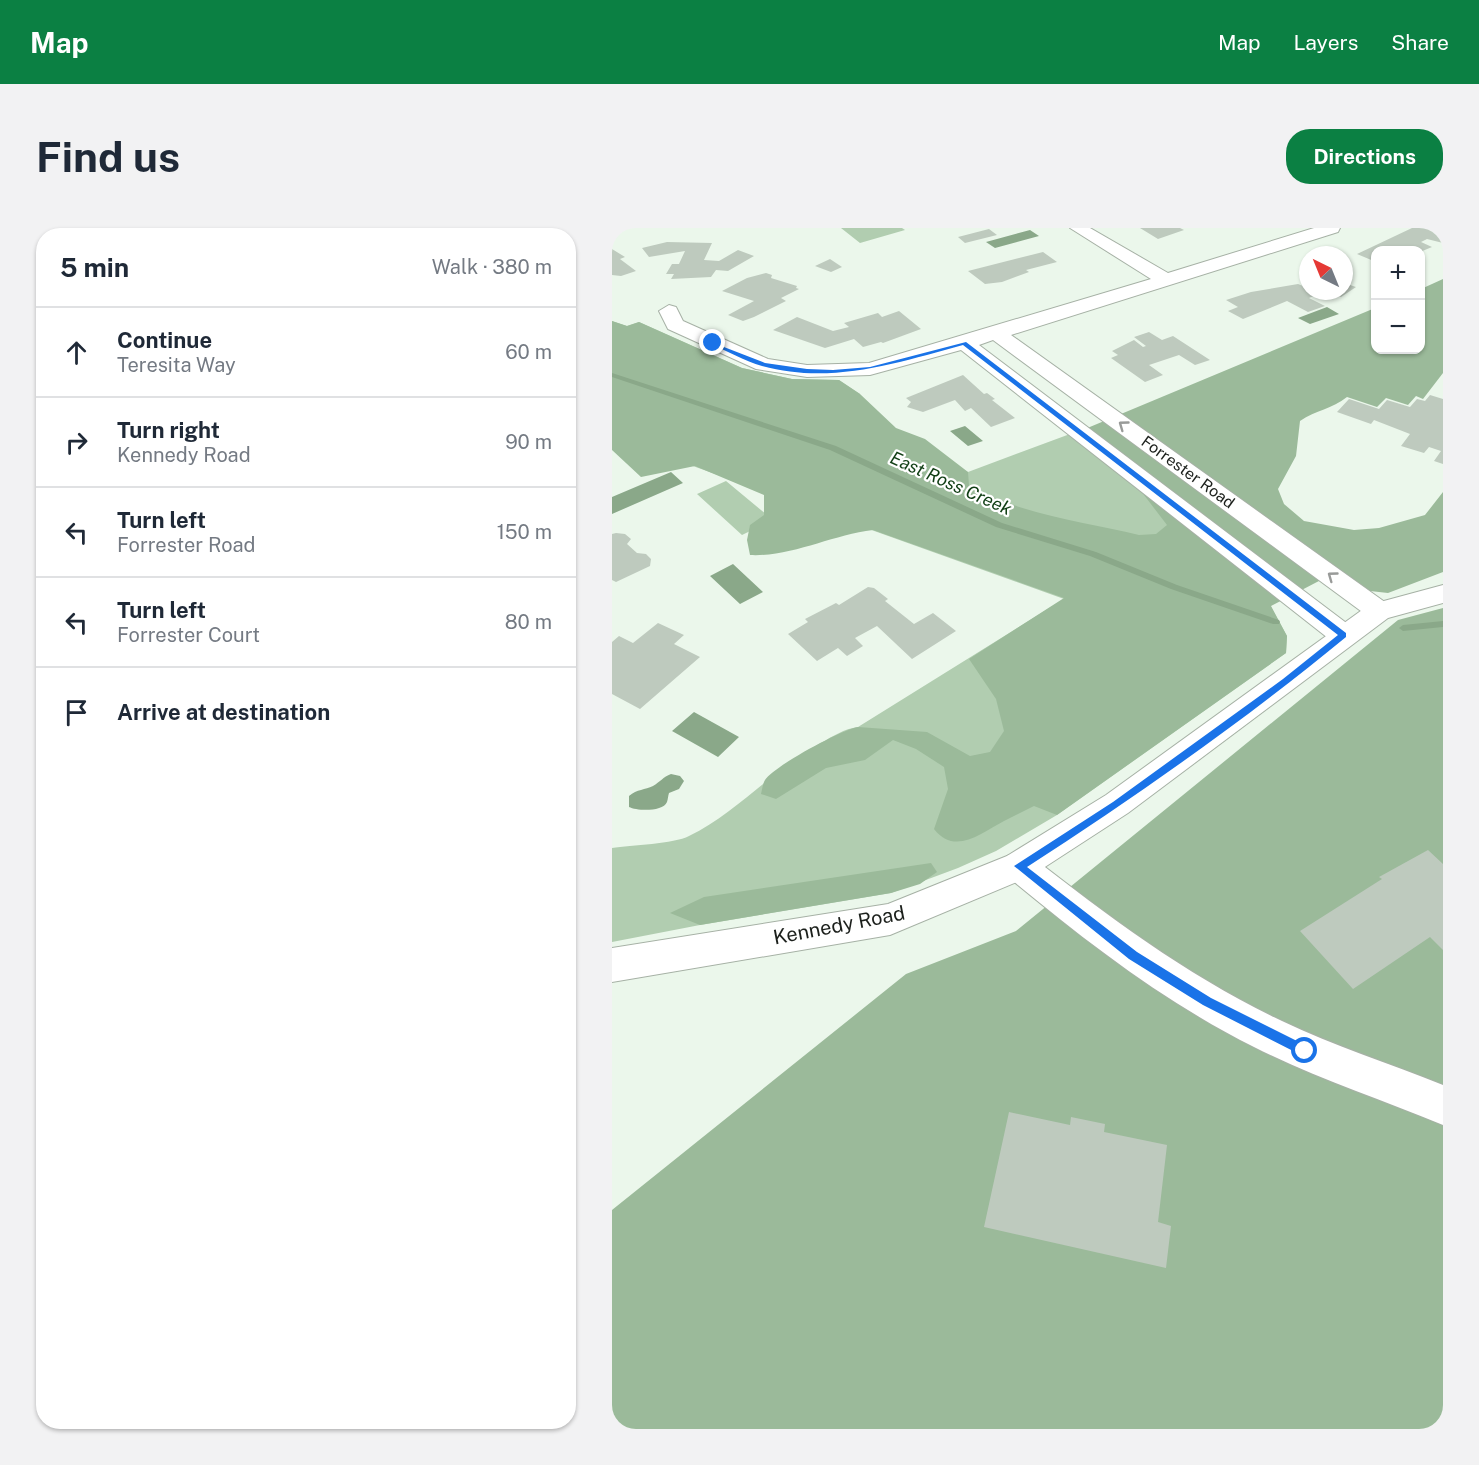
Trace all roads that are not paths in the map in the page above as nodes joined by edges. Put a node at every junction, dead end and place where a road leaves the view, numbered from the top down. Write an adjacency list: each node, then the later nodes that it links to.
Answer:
1 (1078, 228): 3 (street)
2 (1332, 228): 3 (street)
3 (1166, 280): 5 (street)
4 (669, 310): 6 (street)
5 (996, 333): 6 (street); 8 (street, Forrester Road, one-way to 5)
6 (964, 343): 9 (street, Forrester Road)
7 (1443, 594): 8 (street, Kennedy Road)
8 (1379, 610): 9 (street, Kennedy Road)
9 (1343, 635): 10 (street, Kennedy Road)
10 (1019, 866): 11 (street, Kennedy Road); 12 (street)
11 (612, 964)
12 (1443, 1105)

